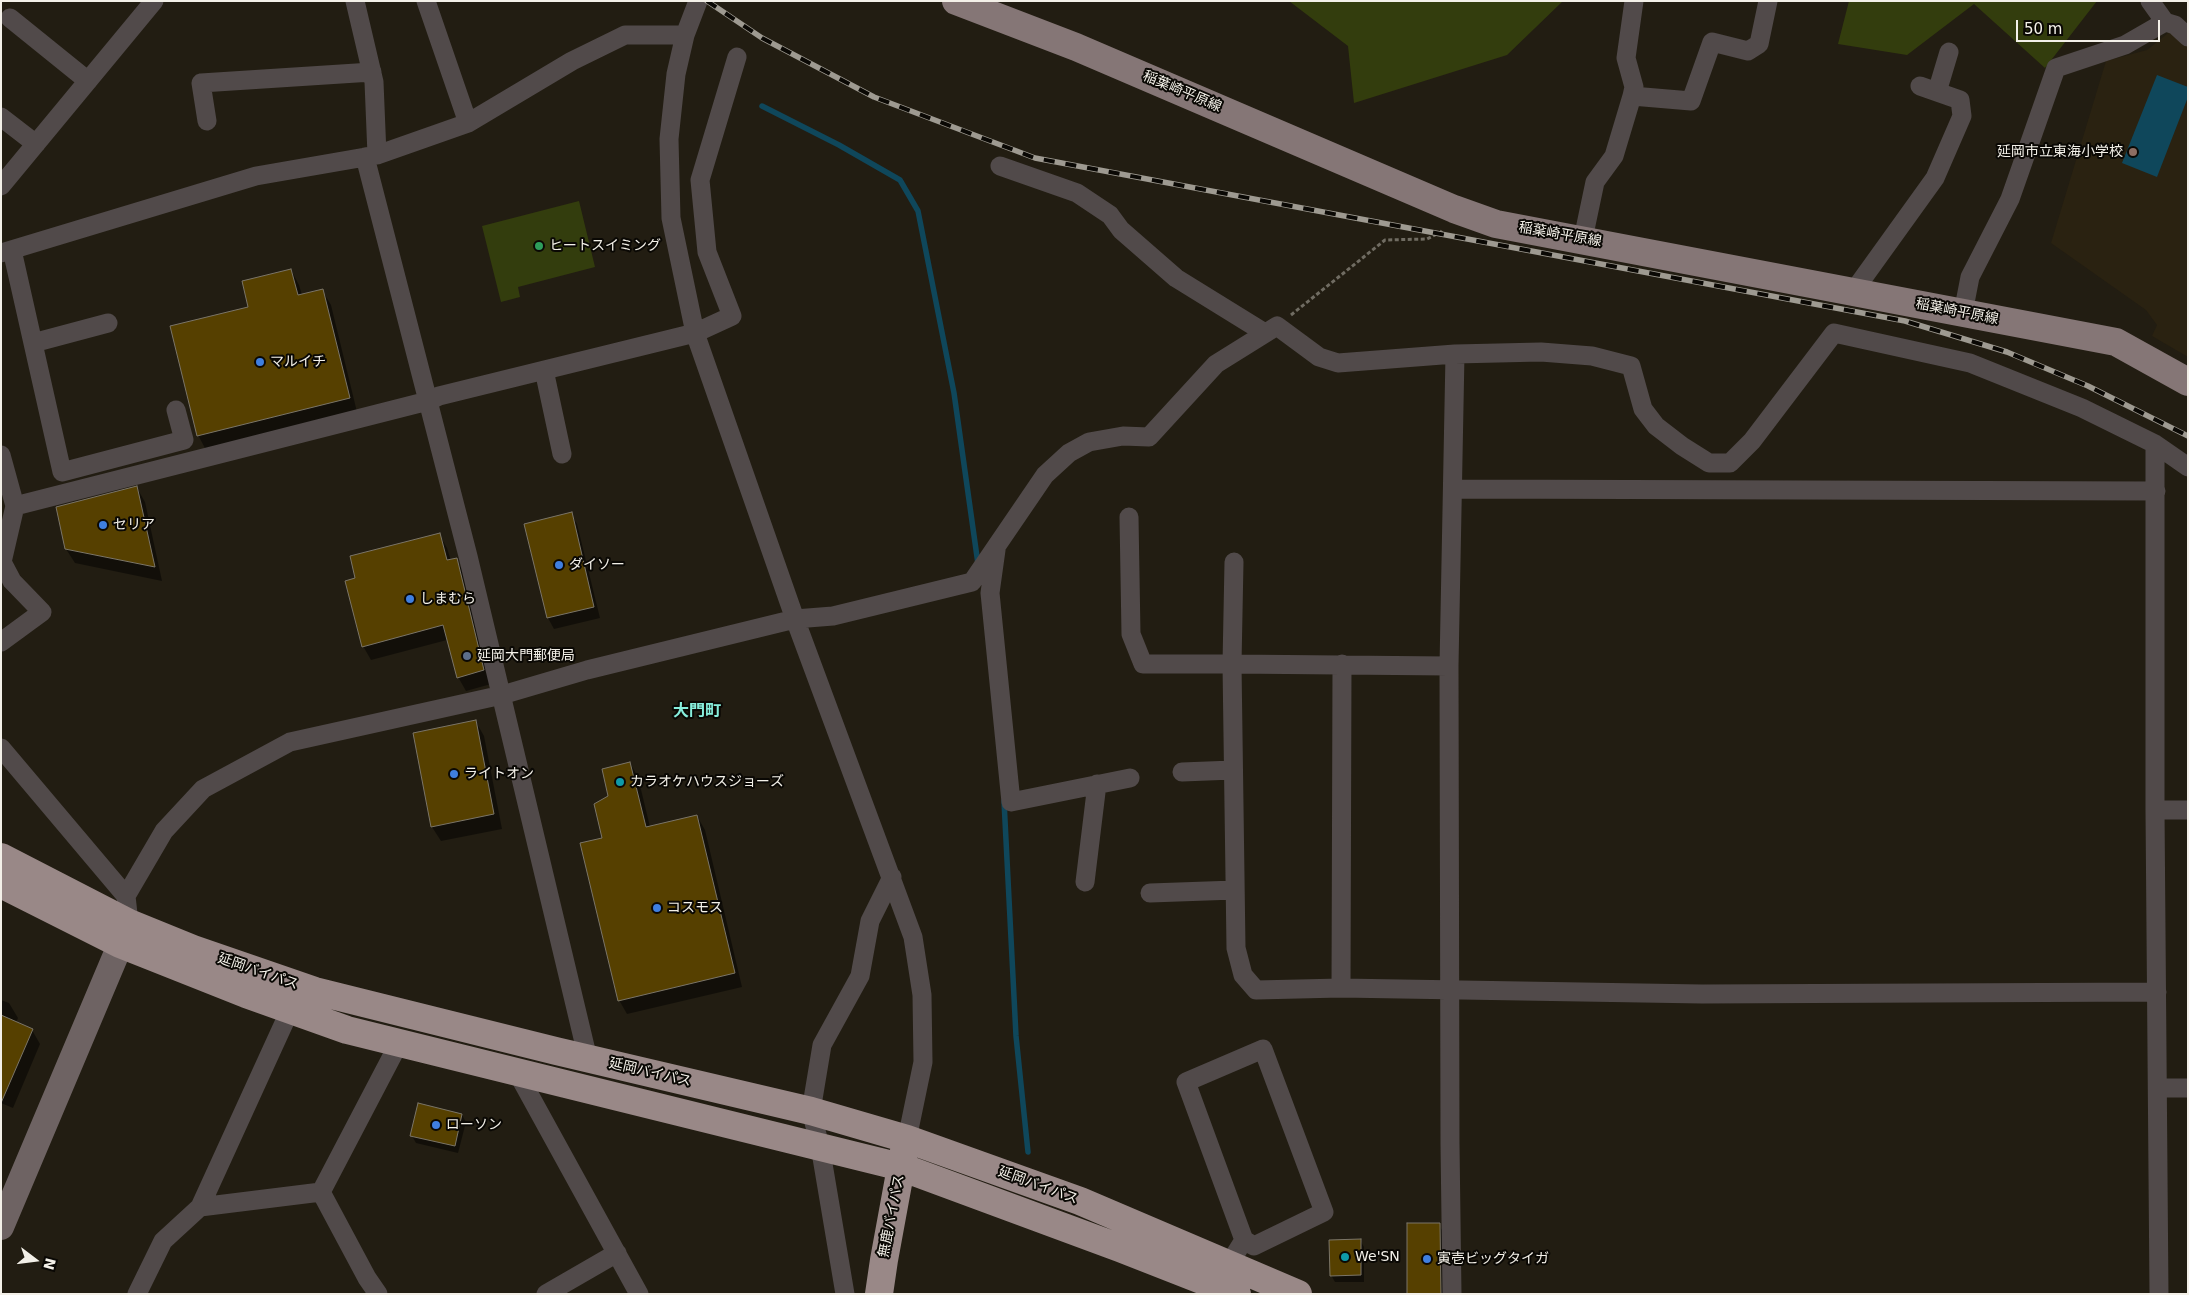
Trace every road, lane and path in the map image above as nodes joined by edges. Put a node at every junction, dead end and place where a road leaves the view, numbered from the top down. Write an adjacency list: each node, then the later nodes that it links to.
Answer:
1 (154, 1): 16 (street)
2 (355, 1): 15 (street)
3 (426, 1): 20 (street)
4 (698, 1): 11 (street)
5 (956, 1): 25 (main road, 稲葉崎平原線)
6 (1634, 1): 17 (street)
7 (1768, 1): 17 (street)
8 (2150, 1): 10 (street)
9 (10, 18): 16 (street)
10 (2166, 22): 12 (street); 29 (street)
11 (685, 34): 20 (street); 32 (street)
12 (2188, 37)
13 (1949, 52): 28 (street)
14 (736, 57): 32 (street)
15 (372, 72): 19 (street); 22 (street)
16 (88, 81): 21 (street)
17 (1632, 96): 26 (street)
18 (1, 117): 21 (street)
19 (207, 121)
20 (468, 123): 22 (street)
21 (36, 144): 24 (street)
22 (371, 156): 27 (street); 37 (street)
23 (1000, 166): 31 (street)
24 (5, 175)
25 (1454, 208): 26 (main road, 稲葉崎平原線); 31 (path)
26 (1583, 240): 28 (main road, 稲葉崎平原線)
27 (6, 252): 33 (street)
28 (1853, 292): 29 (main road, 稲葉崎平原線)
29 (1964, 313): 36 (main road, 稲葉崎平原線)
30 (108, 323): 33 (street)
31 (1271, 330): 34 (street); 47 (street)
32 (695, 333): 35 (street); 49 (street)
33 (33, 343): 38 (street)
34 (1455, 354): 39 (street); 43 (street)
35 (544, 370): 37 (street); 40 (street)
36 (2188, 382)
37 (428, 401): 45 (street); 54 (street)
38 (176, 410)
39 (2155, 444): 42 (street); 44 (street)
40 (562, 454)
41 (1, 455): 45 (street)
42 (2188, 467)
43 (1453, 489): 44 (street); 53 (street)
44 (2156, 491): 60 (street)
45 (15, 506): 50 (street)
46 (1130, 517): 51 (street)
47 (993, 550): 49 (street); 59 (street)
48 (1234, 562): 51 (street)
49 (795, 619): 54 (street); 63 (street)
50 (1, 642)
51 (1232, 664): 52 (street); 56 (street)
52 (1342, 664): 53 (street); 70 (street)
53 (1449, 666): 71 (street)
54 (502, 695): 68 (street); 75 (street)
55 (1, 748): 68 (street)
56 (1232, 770): 57 (street); 66 (street)
57 (1182, 772)
58 (1130, 778): 59 (street)
59 (1097, 784): 64 (street)
60 (2155, 810): 61 (street); 72 (street)
61 (2188, 810)
62 (1, 857): 69 (highway, 延岡バイパス)
63 (892, 877): 79 (street); 80 (street)
64 (1085, 882)
65 (1, 884): 69 (highway, 延岡バイパス)
66 (1235, 890): 67 (street); 70 (street)
67 (1150, 893)
68 (126, 896): 69 (street)
69 (125, 934): 73 (highway, 延岡バイパス); 75 (highway, 延岡バイパス); 85 (street)
70 (1341, 988): 71 (street)
71 (1449, 990): 72 (street); 97 (street)
72 (2157, 992): 77 (street)
73 (290, 1010): 74 (highway, 延岡バイパス); 84 (street)
74 (399, 1043): 76 (highway, 延岡バイパス); 83 (street)
75 (588, 1059): 79 (highway, 延岡バイパス)
76 (518, 1074): 81 (highway, 延岡バイパス); 87 (street)
77 (2158, 1088): 78 (street); 98 (street)
78 (2188, 1088)
79 (810, 1111): 80 (highway, 延岡バイパス); 81 (street)
80 (907, 1140): 82 (highway, 無鹿バイパス); 88 (highway, 延岡バイパス)
81 (820, 1146): 82 (highway, 延岡バイパス); 93 (street)
82 (901, 1167): 94 (highway, 無鹿バイパス); 95 (highway, 延岡バイパス)
83 (322, 1192): 84 (street); 90 (street)
84 (200, 1207): 89 (street)
85 (1, 1227)
86 (1244, 1240): 86 (street); 88 (street)
87 (617, 1253): 91 (street); 92 (street)
88 (1229, 1264): 96 (highway, 延岡バイパス)
89 (137, 1294)
90 (378, 1294)
91 (546, 1294)
92 (639, 1294)
93 (845, 1294)
94 (879, 1294)
95 (1237, 1294)
96 (1298, 1294)
97 (1452, 1294)
98 (2158, 1294)

